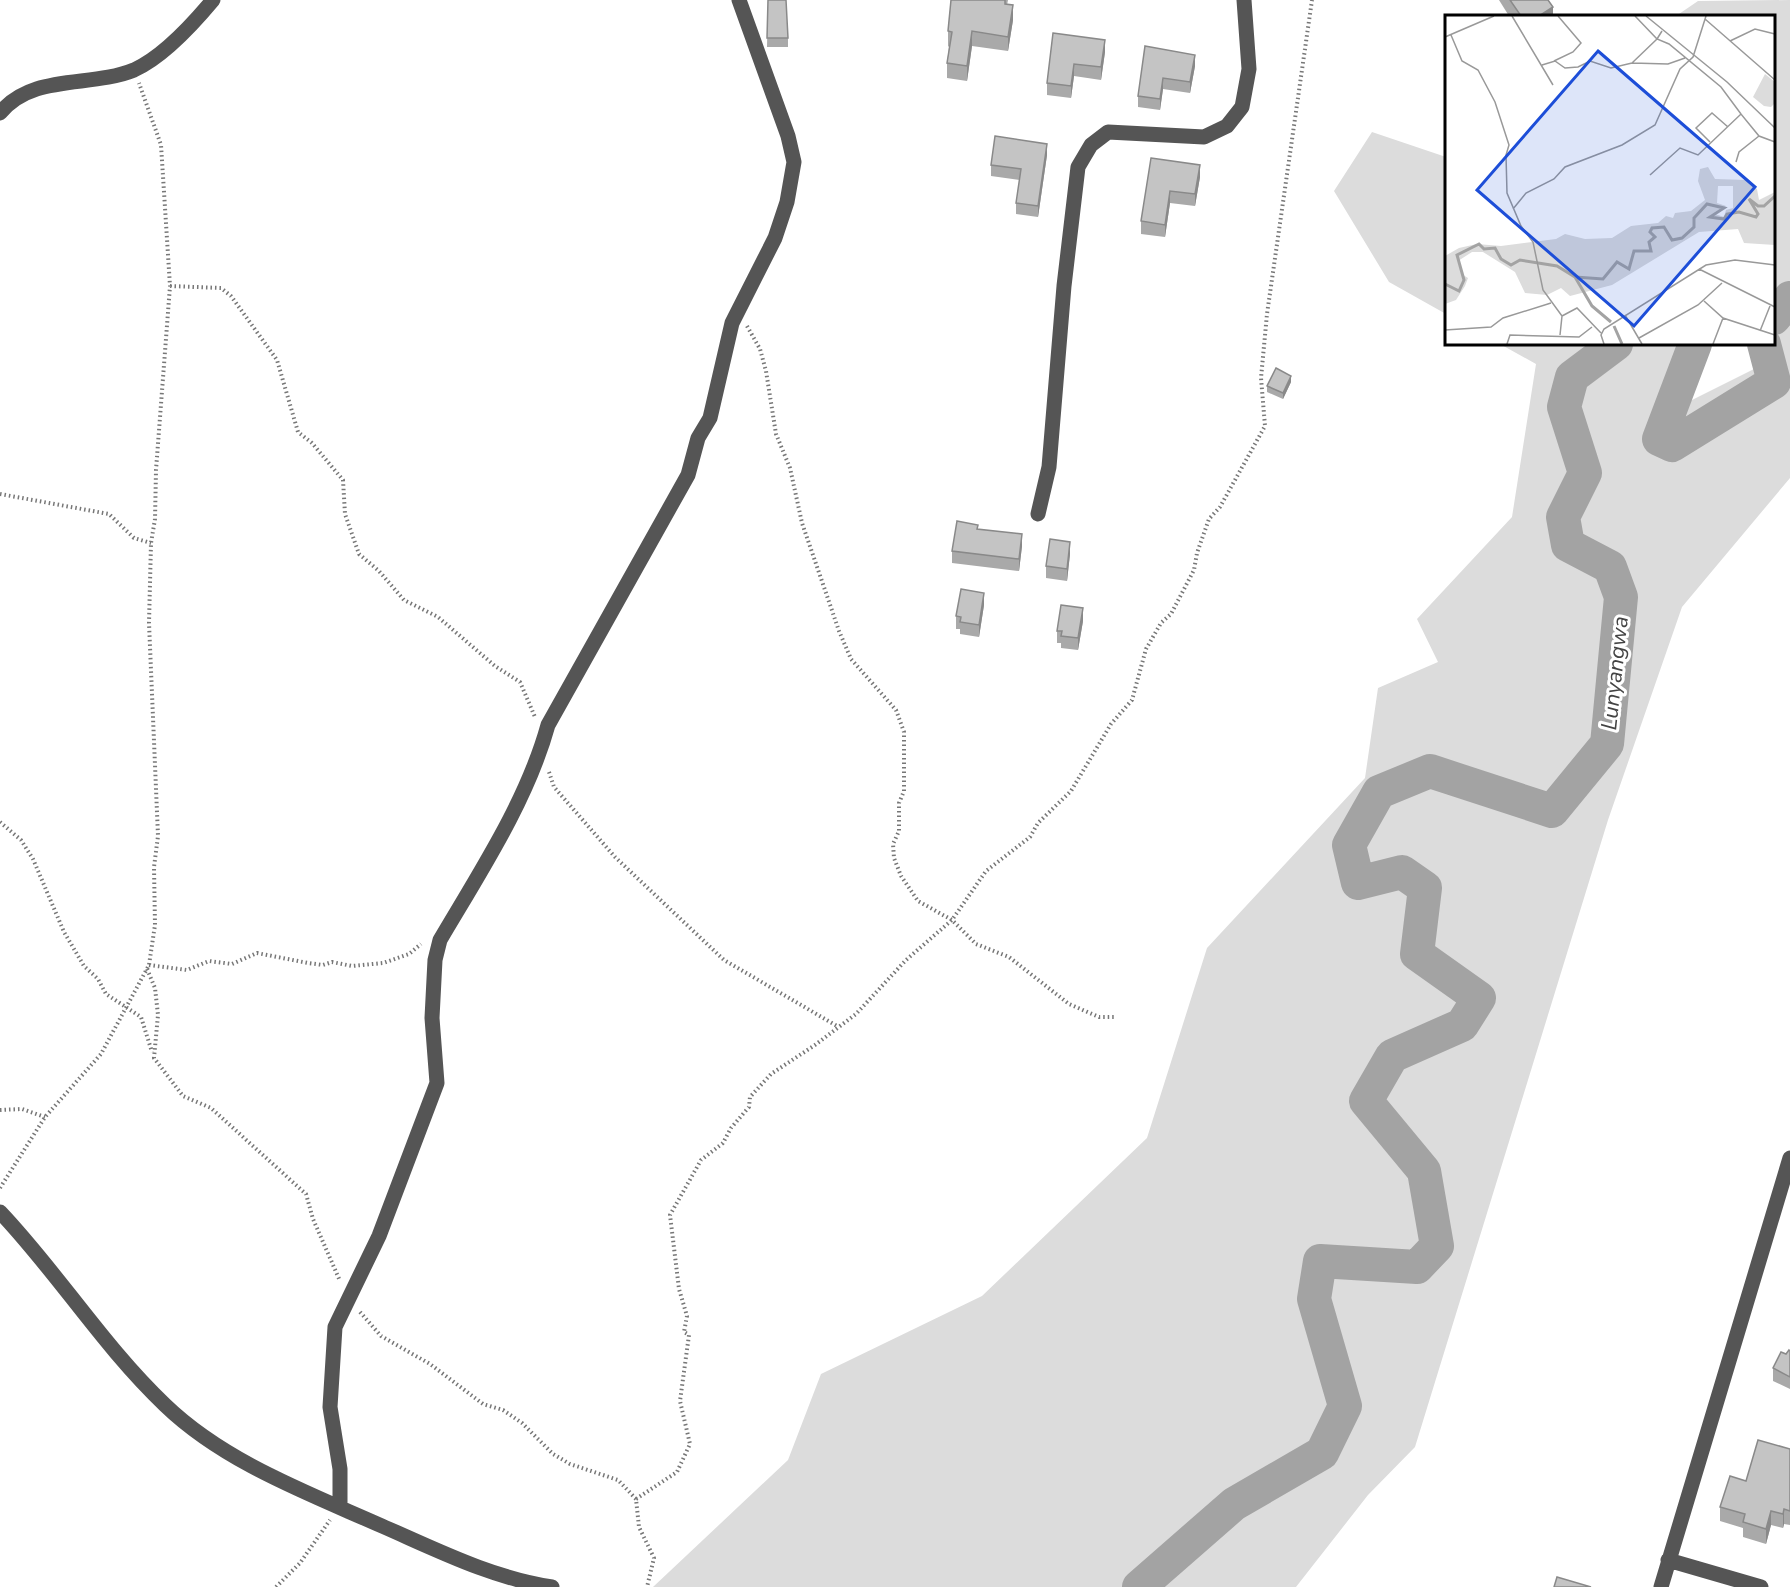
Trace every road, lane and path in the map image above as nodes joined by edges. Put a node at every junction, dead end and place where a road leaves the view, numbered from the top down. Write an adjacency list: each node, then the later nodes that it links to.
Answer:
1 (213, 0): 5 (street)
2 (739, 0): 8 (street)
3 (1244, 0): 10 (street)
4 (1312, 0): 15 (path)
5 (134, 70): 6 (street); 7 (path)
6 (0, 113)
7 (170, 286): 11 (path); 12 (path)
8 (740, 306): 12 (street); 15 (path)
9 (0, 494): 11 (path)
10 (1038, 514)
11 (151, 543): 17 (path)
12 (544, 740): 13 (street)
13 (539, 757): 16 (street); 20 (path)
14 (0, 822): 18 (path)
15 (952, 920): 19 (path); 20 (path)
16 (440, 940): 17 (path); 27 (street)
17 (148, 967): 18 (path); 21 (path)
18 (126, 1008): 21 (path); 23 (path)
19 (1116, 1017)
20 (837, 1026): 28 (path)
21 (154, 1058): 27 (path)
22 (0, 1110): 23 (path)
23 (45, 1118): 25 (path)
24 (1790, 1158): 30 (street)
25 (0, 1188)
26 (0, 1212): 29 (street)
27 (348, 1298): 28 (path); 29 (street)
28 (636, 1499): 33 (path)
29 (340, 1507): 31 (path); 32 (street)
30 (1668, 1560): 34 (street); 35 (street)
31 (276, 1587)
32 (552, 1587)
33 (647, 1587)
34 (1661, 1587)
35 (1761, 1587)

